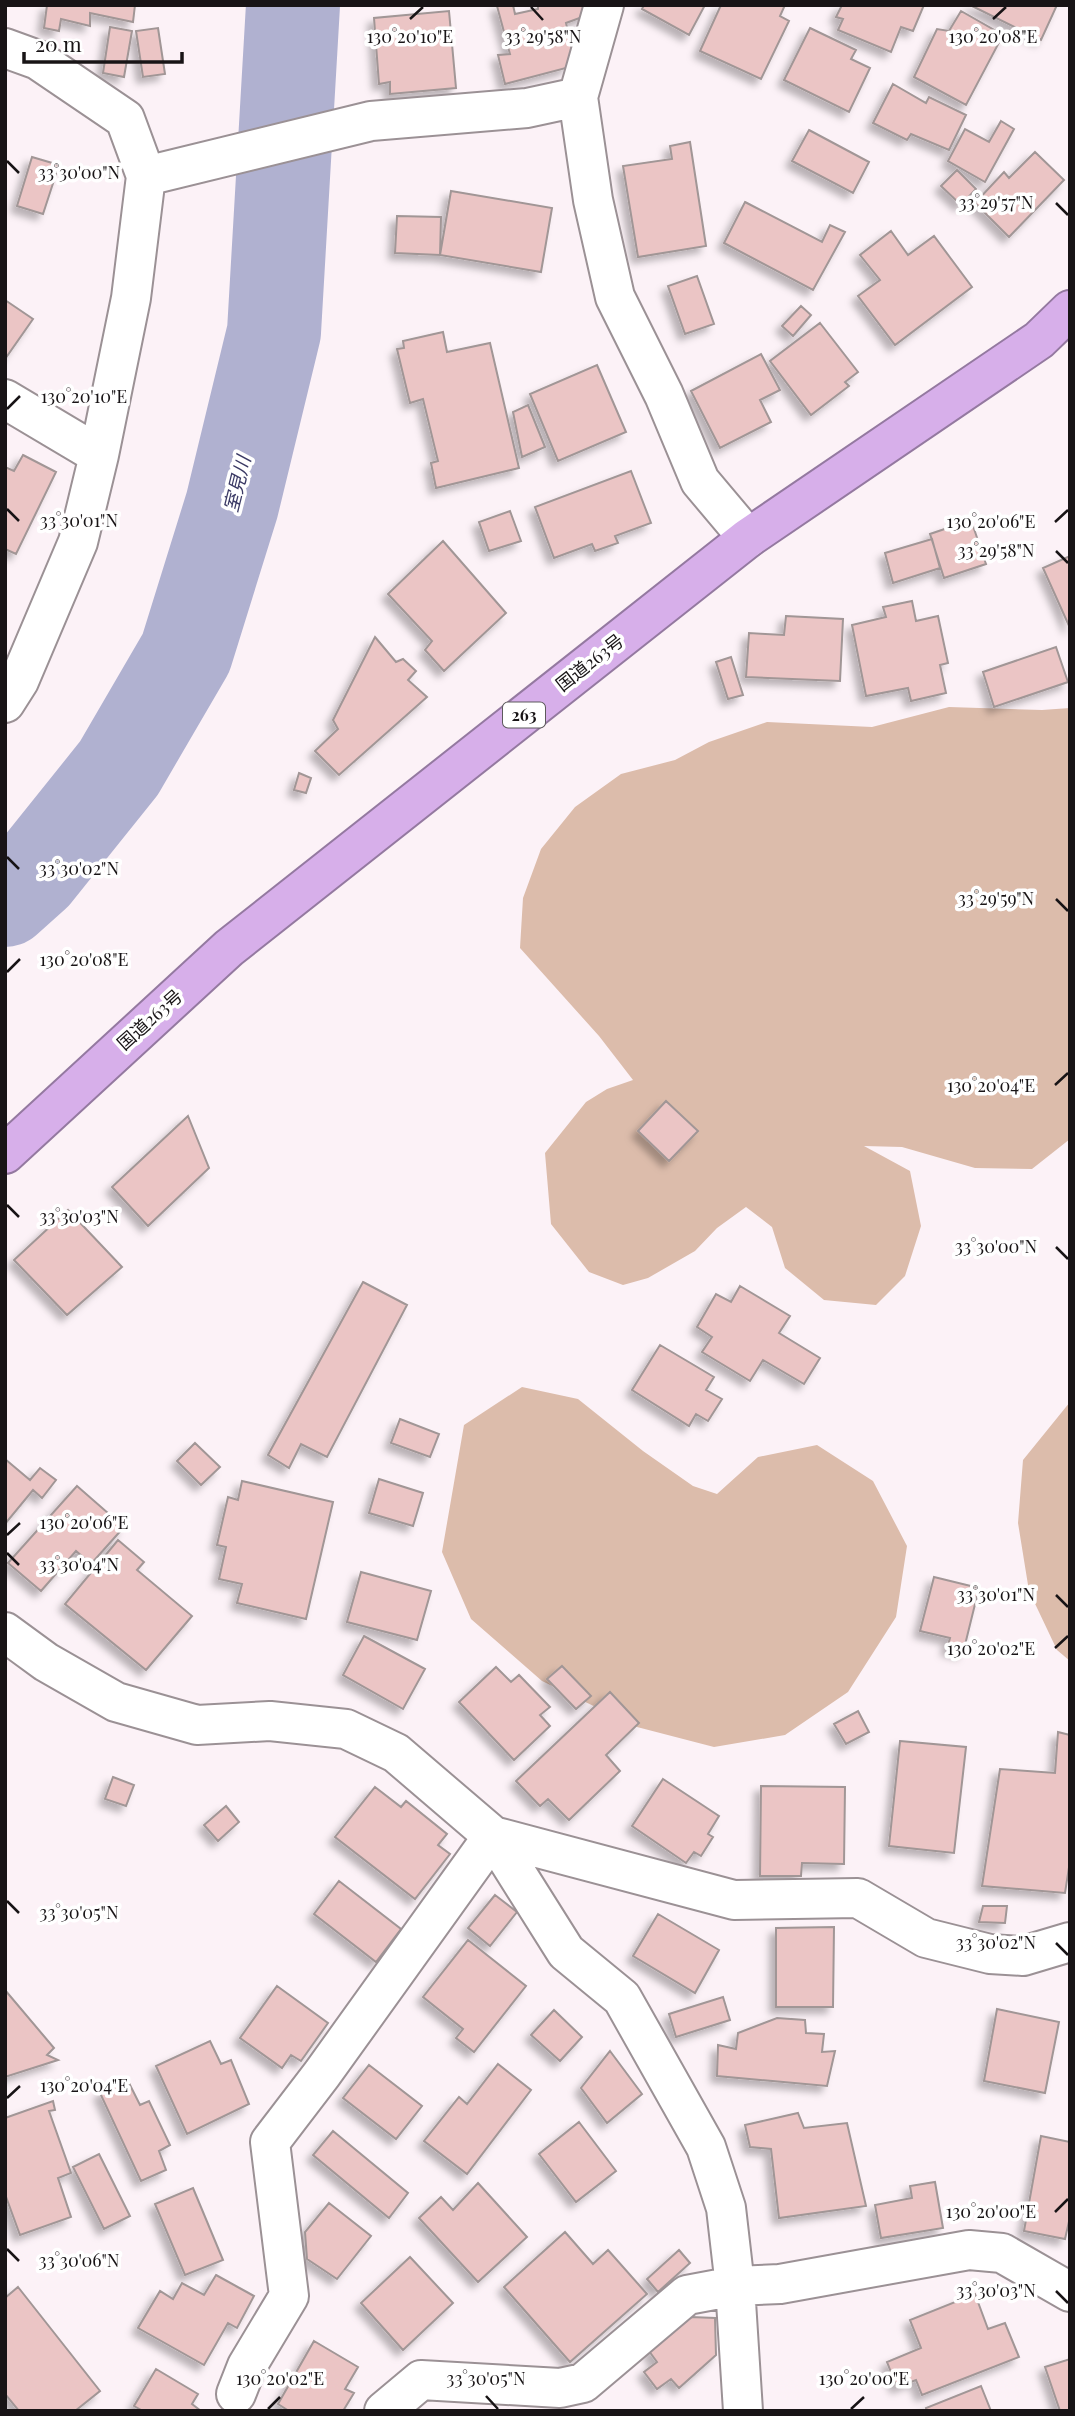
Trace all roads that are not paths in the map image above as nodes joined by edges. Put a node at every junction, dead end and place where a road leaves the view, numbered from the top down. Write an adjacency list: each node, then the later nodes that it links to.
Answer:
1 (604, 5): 3 (street)
2 (5, 48): 4 (street)
3 (578, 97): 4 (street); 8 (street)
4 (146, 176): 7 (street)
5 (1070, 310): 8 (highway, 国道263号 / 263)
6 (5, 399): 7 (street)
7 (99, 455): 9 (street)
8 (747, 538): 10 (highway, 国道263号 / 263)
9 (5, 704)
10 (5, 1154)
11 (5, 1632): 12 (street)
12 (493, 1836): 13 (street); 14 (street); 16 (street)
13 (1070, 1942)
14 (735, 2286): 15 (street); 17 (street); 18 (street)
15 (1070, 2292)
16 (236, 2394)
17 (384, 2411)
18 (743, 2411)

